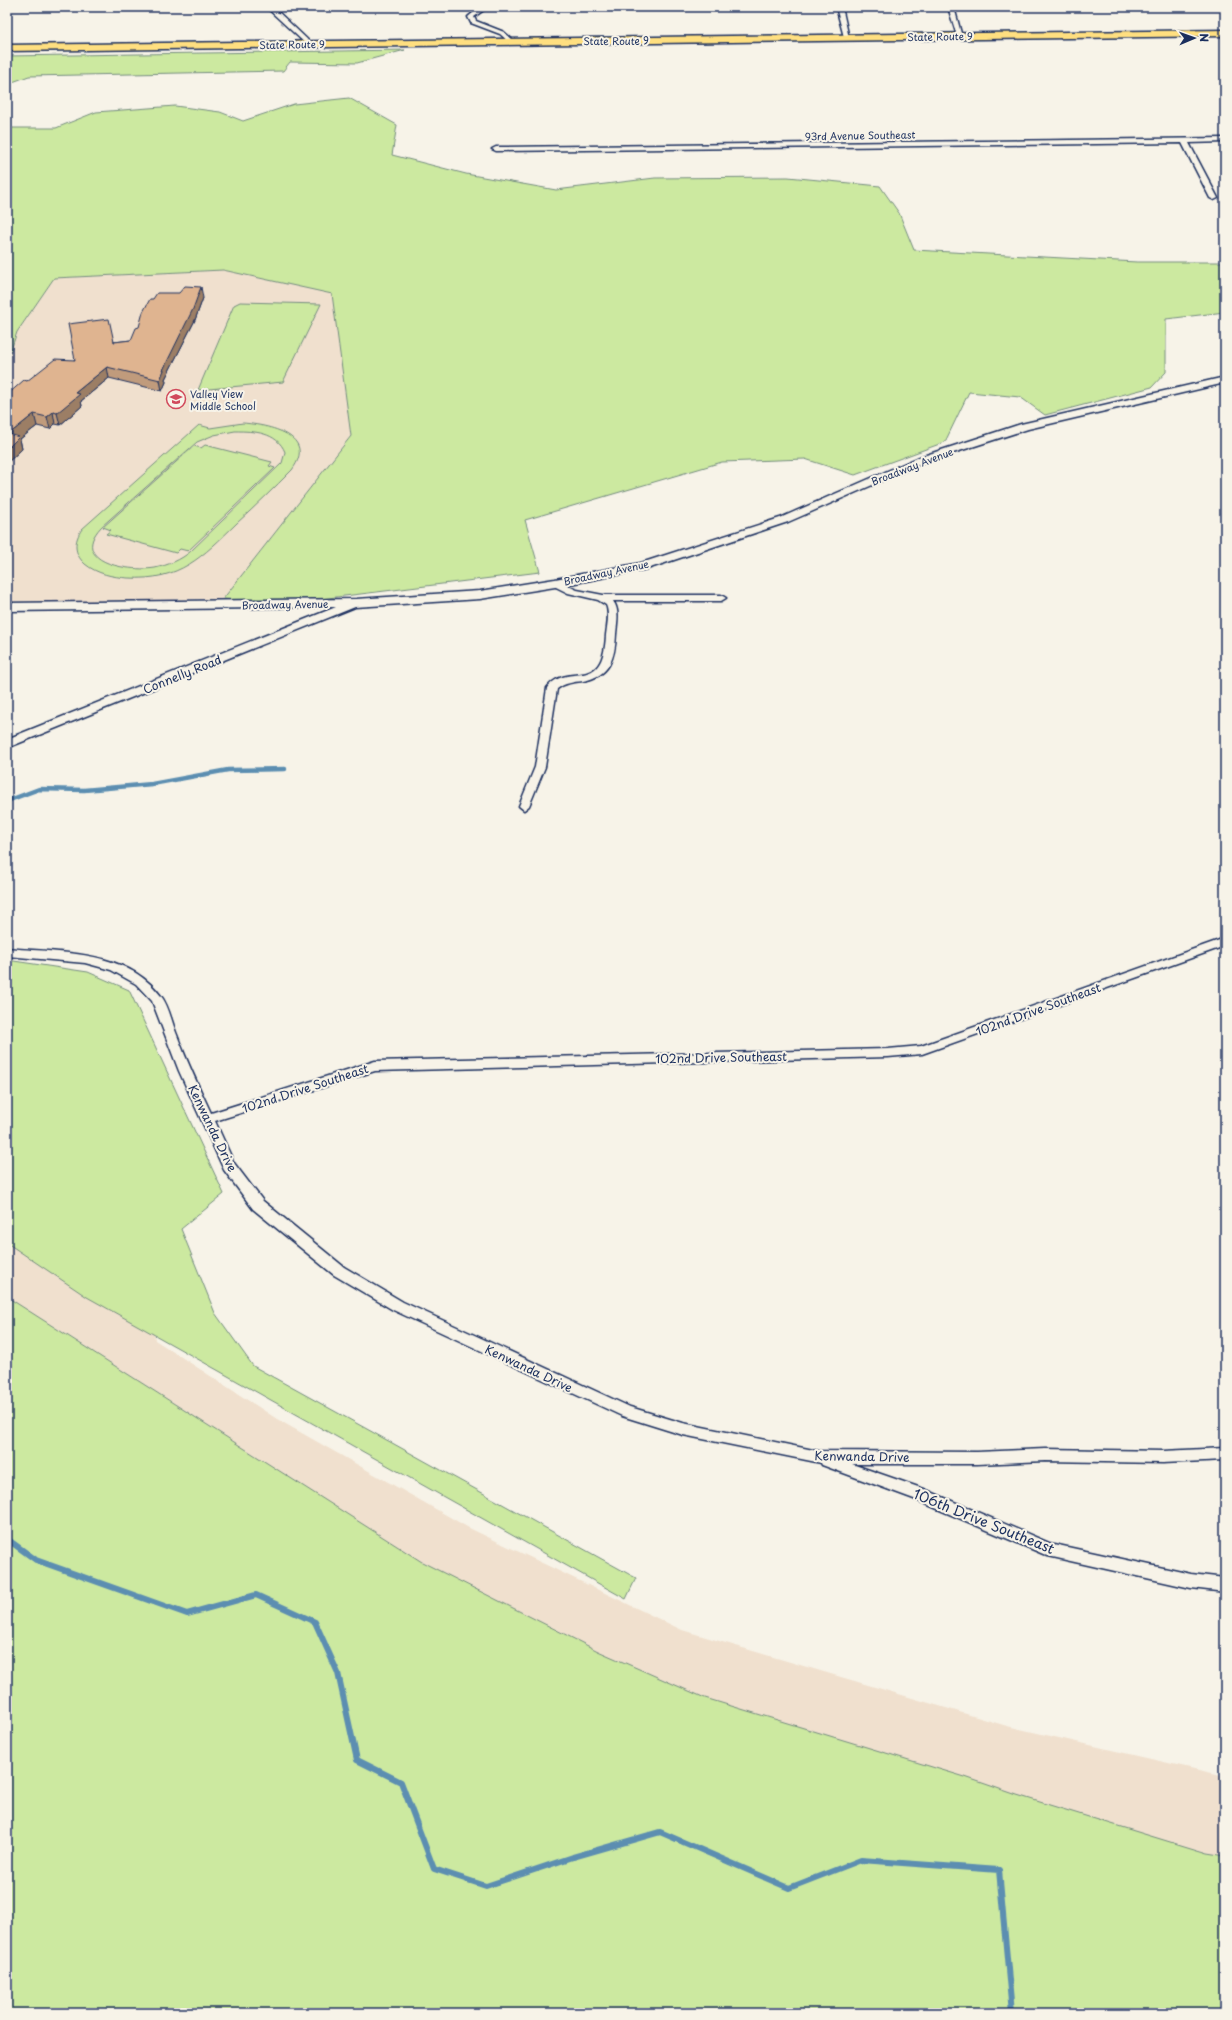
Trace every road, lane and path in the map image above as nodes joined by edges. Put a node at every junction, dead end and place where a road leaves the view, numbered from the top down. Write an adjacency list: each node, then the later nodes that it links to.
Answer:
1 (269, 7): 9 (street)
2 (484, 7): 8 (street)
3 (839, 7): 7 (street)
4 (950, 7): 6 (street)
5 (1225, 33): 6 (main road, State Route 9)
6 (960, 36): 7 (main road, State Route 9)
7 (847, 38): 8 (main road, State Route 9)
8 (512, 41): 9 (main road, State Route 9)
9 (309, 44): 10 (main road, State Route 9)
10 (7, 48)
11 (1225, 140): 12 (street, 93rd Avenue Southeast)
12 (1185, 141): 13 (street, 93rd Avenue Southeast); 14 (street)
13 (496, 149)
14 (1214, 198)
15 (1225, 380): 16 (street, Broadway Avenue)
16 (555, 583): 17 (street); 19 (street, Broadway Avenue)
17 (603, 598): 18 (street); 22 (street)
18 (721, 598)
19 (356, 603): 20 (street, Broadway Avenue); 21 (street, Connelly Road)
20 (7, 607)
21 (7, 744)
22 (524, 806)
23 (1225, 942): 25 (street, 102nd Drive Southeast)
24 (7, 952): 25 (street, Kenwanda Drive)
25 (207, 1119): 27 (street, Kenwanda Drive)
26 (1225, 1454): 27 (street, Kenwanda Drive)
27 (818, 1457): 28 (street, 106th Drive Southeast)
28 (1225, 1584)

